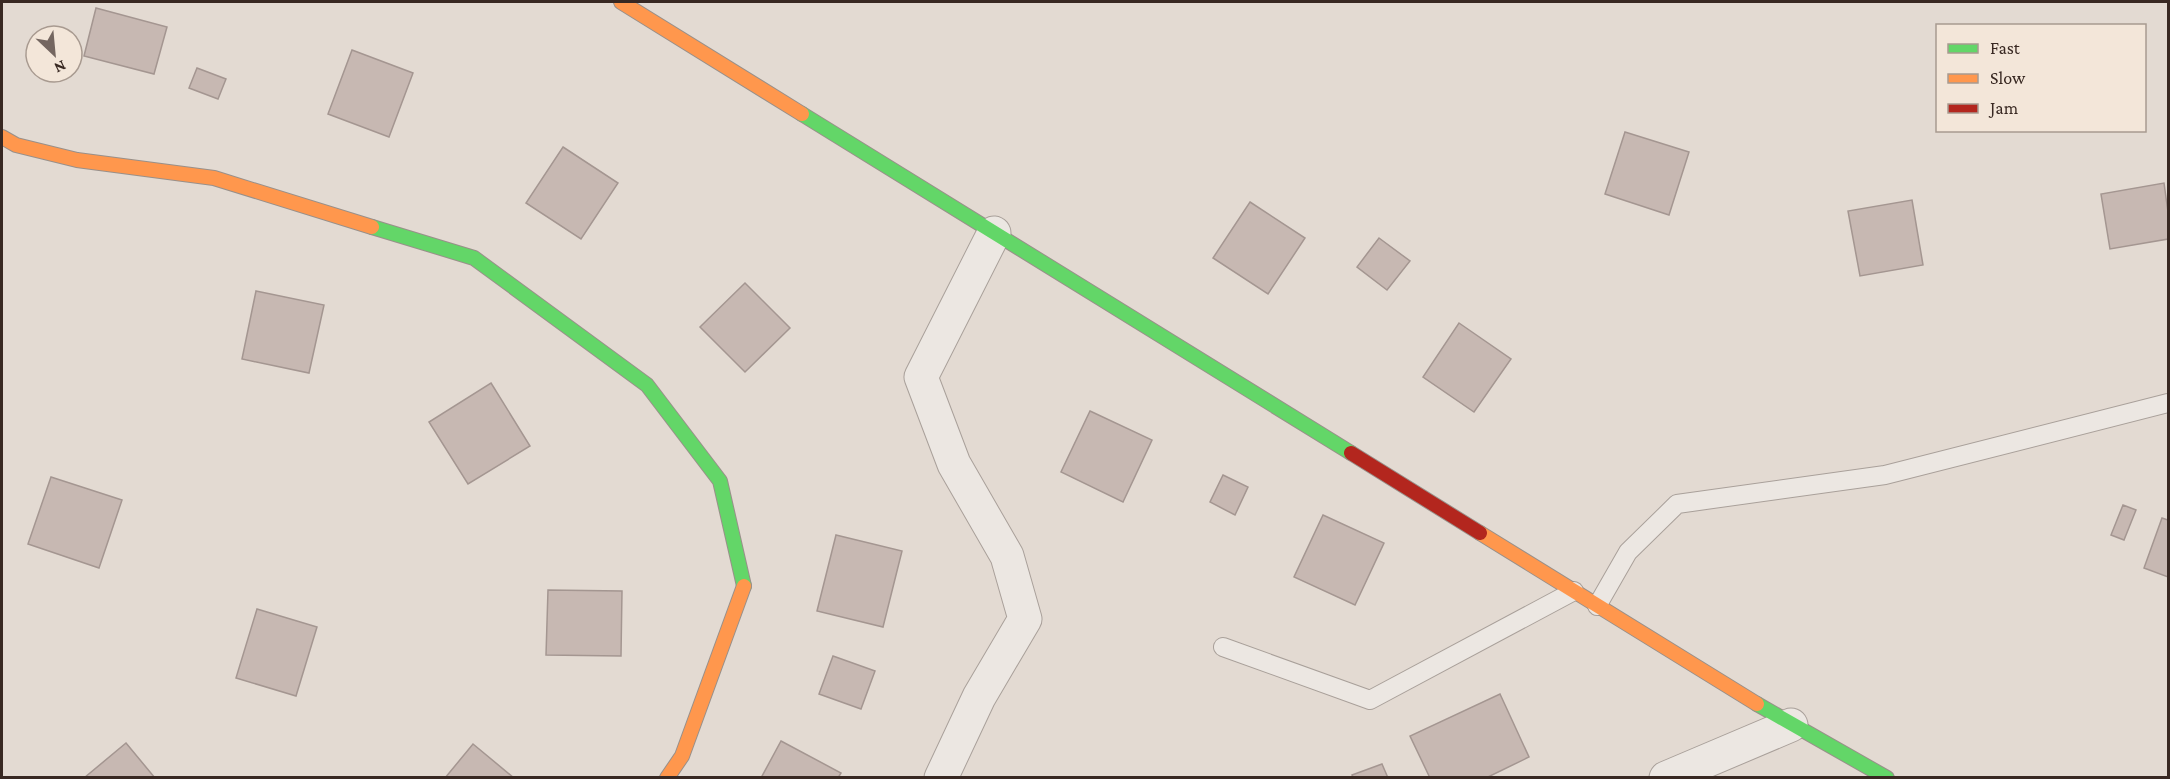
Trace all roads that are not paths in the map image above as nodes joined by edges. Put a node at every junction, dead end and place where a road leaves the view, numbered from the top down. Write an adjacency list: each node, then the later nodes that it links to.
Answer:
1 (621, 2): 3 (street)
2 (2, 137): 9 (street)
3 (994, 233): 5 (street); 10 (street)
4 (2169, 403): 6 (lane)
5 (1574, 591): 6 (street); 7 (lane)
6 (1596, 606): 8 (street)
7 (1223, 647)
8 (1791, 725): 11 (street); 12 (street)
9 (667, 777)
10 (941, 777)
11 (1666, 777)
12 (1887, 777)

